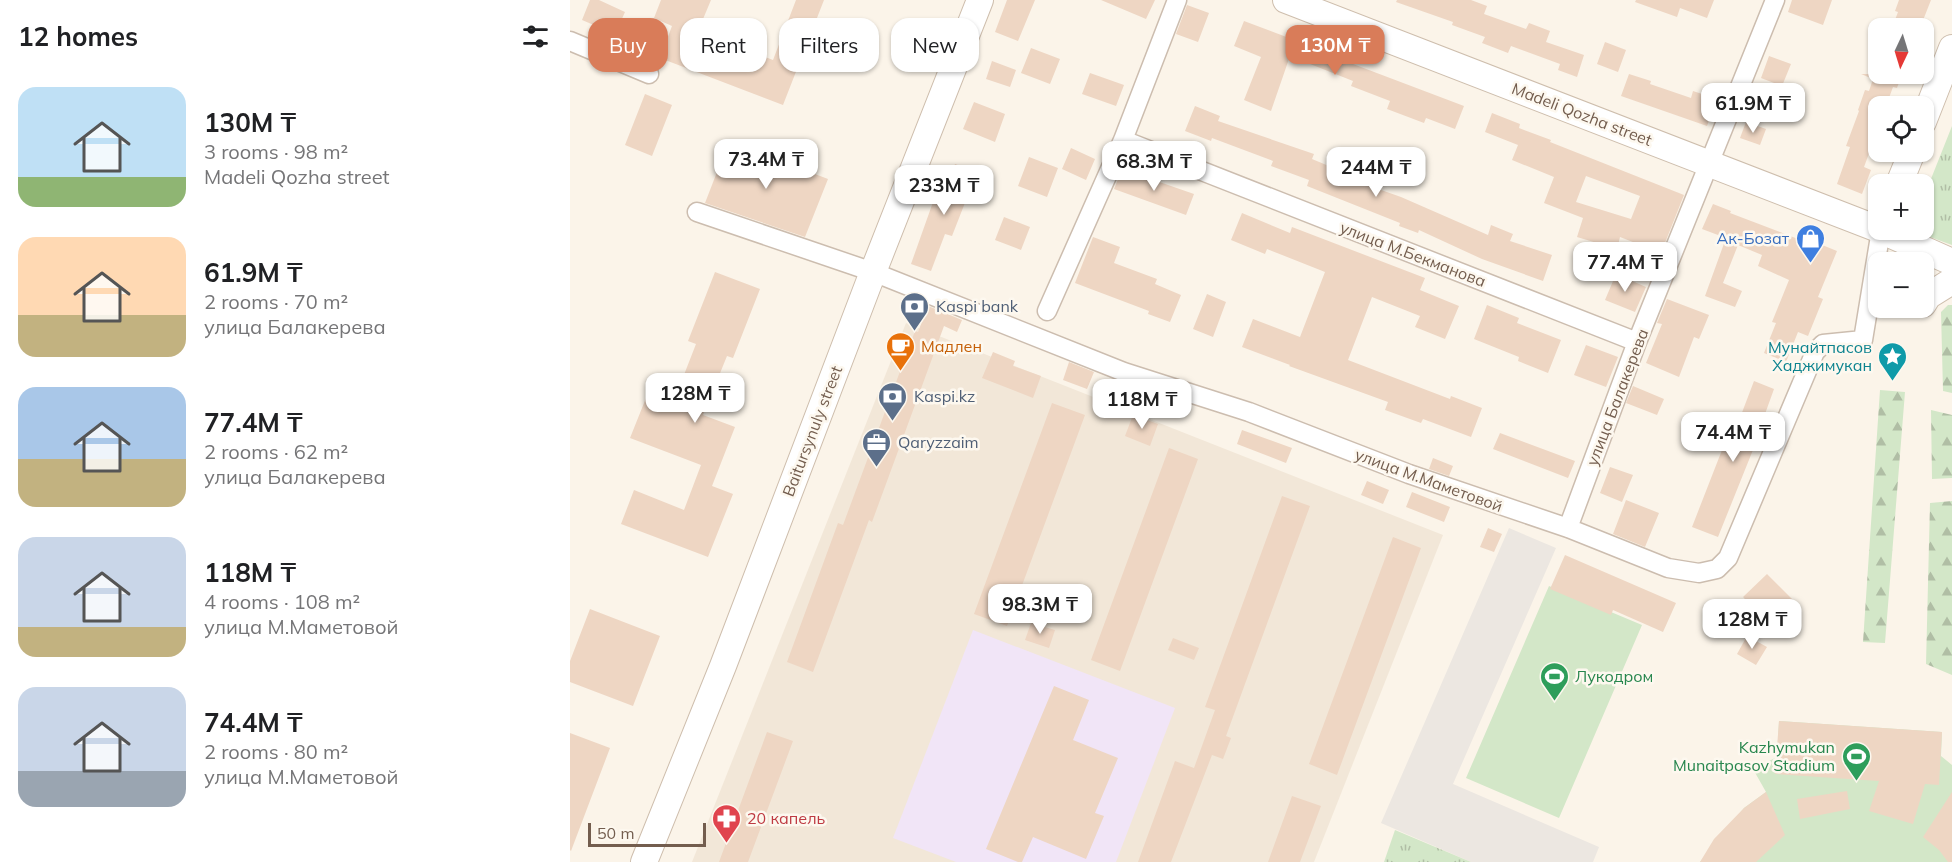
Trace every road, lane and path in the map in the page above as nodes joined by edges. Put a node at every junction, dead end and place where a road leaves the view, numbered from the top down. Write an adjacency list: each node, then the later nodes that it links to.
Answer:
1 (980, 0): 17 (main road, Baitursynuly street)
2 (1177, 0): 9 (street)
3 (1286, 0): 10 (main road, Madeli Qozha street)
4 (1775, 0): 10 (street, улица Балакерева)
5 (570, 41): 7 (street)
6 (1952, 48): 8 (main road)
7 (649, 74)
8 (1933, 96)
9 (1123, 140): 20 (street); 21 (street, улица М.Бекманова)
10 (1710, 164): 12 (main road, Madeli Qozha street); 21 (street, улица Балакерева)
11 (697, 212): 17 (street, улица М.Маметовой)
12 (1868, 224)
13 (1878, 240): 22 (street, улица М.Маметовой)
14 (1904, 240): 16 (main road, Madeli Qozha street)
15 (1926, 240): 16 (main road)
16 (1941, 257)
17 (873, 272): 22 (street, улица М.Маметовой); 23 (main road, Baitursynuly street)
18 (1952, 281): 19 (main road)
19 (1934, 292)
20 (1047, 311)
21 (1637, 342): 22 (street, улица Балакерева)
22 (1568, 528)
23 (644, 862)

